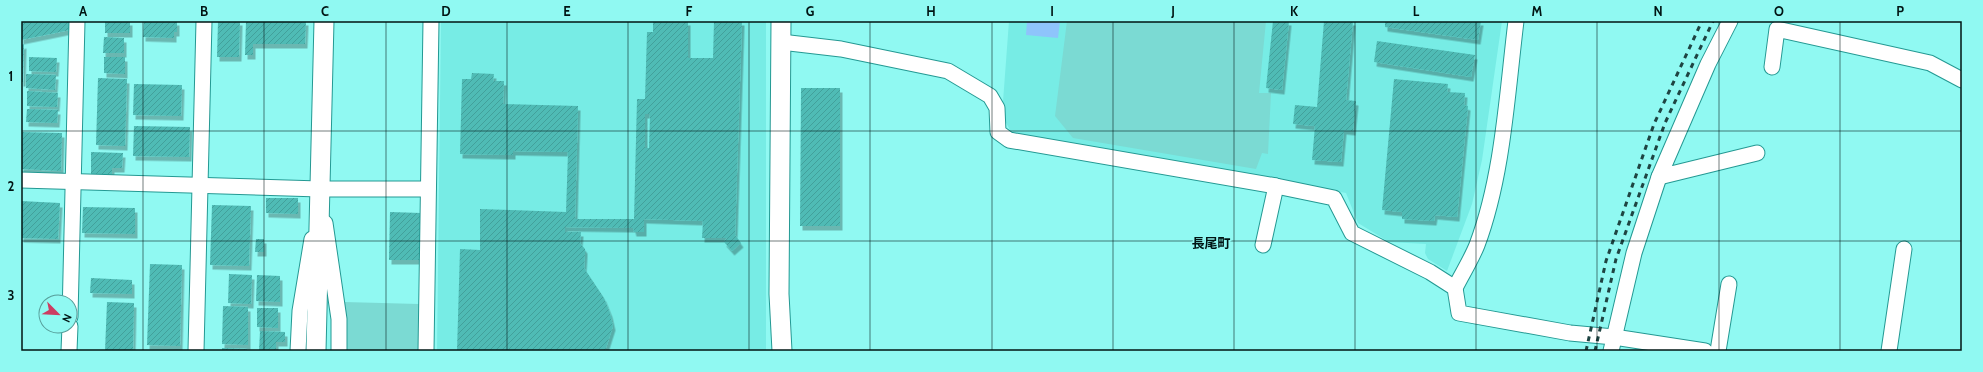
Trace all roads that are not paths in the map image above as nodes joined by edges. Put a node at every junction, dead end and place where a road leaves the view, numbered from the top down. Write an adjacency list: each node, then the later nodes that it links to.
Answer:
1 (77, 21): 15 (street)
2 (204, 21): 16 (street)
3 (324, 21): 18 (street)
4 (431, 21): 19 (street)
5 (781, 21): 9 (street)
6 (1516, 21): 23 (street)
7 (1730, 21): 13 (street)
8 (1807, 27): 10 (street); 11 (street)
9 (781, 42): 17 (street); 33 (street)
10 (1772, 67)
11 (1962, 80)
12 (1756, 153): 13 (street)
13 (1659, 177): 26 (street)
14 (21, 180): 15 (street)
15 (74, 181): 16 (street); 24 (street)
16 (200, 184): 18 (street); 28 (street)
17 (1276, 186): 20 (street); 23 (street)
18 (320, 189): 19 (street); 29 (street); 30 (street); 31 (street)
19 (428, 189): 32 (street)
20 (1263, 246)
21 (1904, 249): 36 (street)
22 (1729, 284): 35 (street)
23 (1455, 288): 26 (street)
24 (71, 294)
25 (70, 334): 27 (street)
26 (1613, 344): 34 (street)
27 (69, 351)
28 (196, 351)
29 (298, 351)
30 (316, 351)
31 (339, 351)
32 (426, 351)
33 (782, 351)
34 (1706, 351)
35 (1718, 351)
36 (1889, 351)

